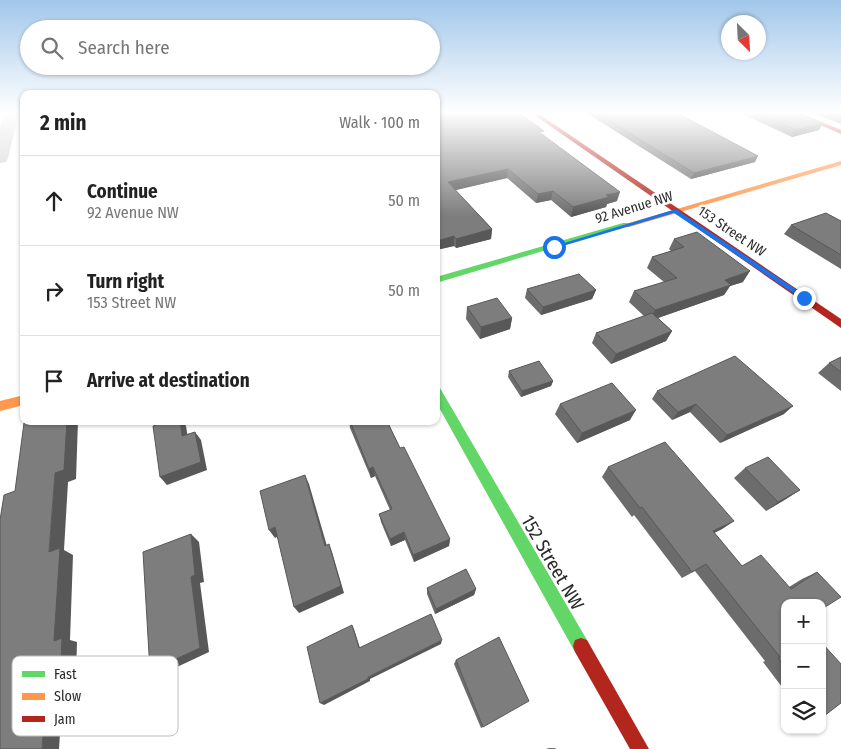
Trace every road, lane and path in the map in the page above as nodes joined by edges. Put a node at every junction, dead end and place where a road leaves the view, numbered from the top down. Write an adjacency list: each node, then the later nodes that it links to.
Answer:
1 (583, 147): 3 (street, 153 Street NW)
2 (841, 163): 3 (street, 92 Avenue NW)
3 (675, 211): 4 (street, 92 Avenue NW); 5 (street, 153 Street NW)
4 (440, 279)
5 (841, 324)
6 (440, 398): 9 (street, 152 Street NW)
7 (20, 401): 8 (street)
8 (0, 406)
9 (640, 749)

